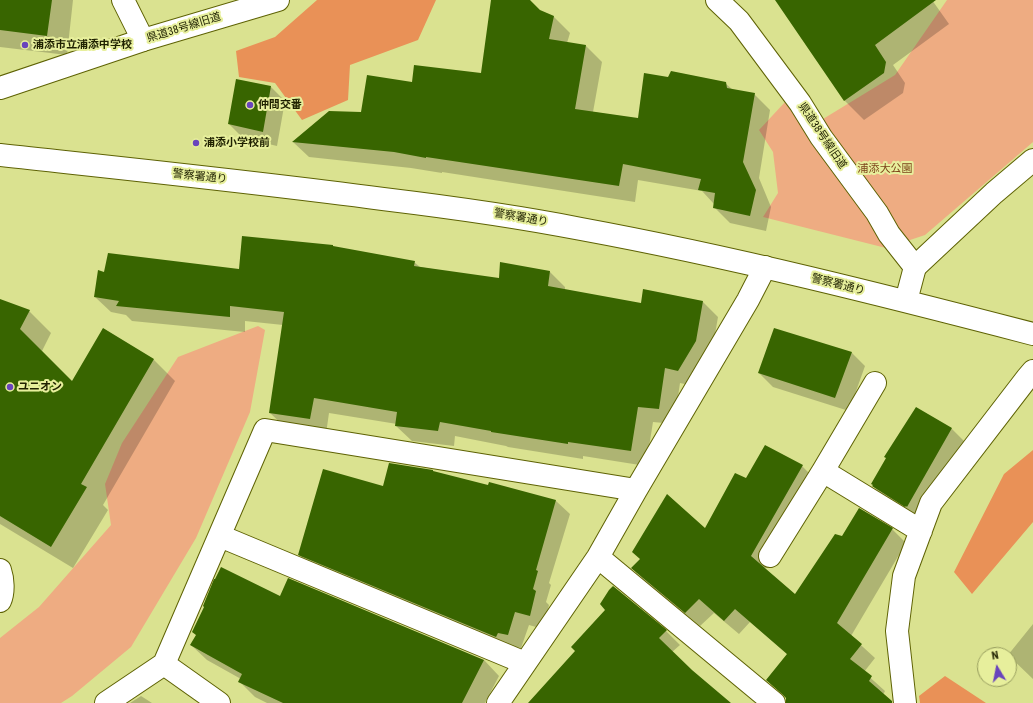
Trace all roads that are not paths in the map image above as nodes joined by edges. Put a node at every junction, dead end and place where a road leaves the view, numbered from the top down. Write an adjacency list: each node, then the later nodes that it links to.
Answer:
1 (123, 0): 4 (street)
2 (278, 0): 4 (street, 県道38号線旧道)
3 (717, 0): 8 (street, 県道38号線旧道)
4 (143, 40): 5 (street, 県道38号線旧道)
5 (0, 88)
6 (0, 155): 9 (street, 警察署通り)
7 (1033, 160): 8 (street)
8 (915, 266): 10 (street)
9 (765, 267): 10 (street, 警察署通り); 15 (street)
10 (906, 301): 11 (street, 警察署通り)
11 (1033, 334)
12 (1033, 371): 16 (street)
13 (875, 382): 14 (street)
14 (823, 471): 16 (street); 18 (street)
15 (636, 490): 17 (street); 19 (street)
16 (921, 531): 28 (street)
17 (220, 536): 22 (street); 23 (street)
18 (770, 556)
19 (598, 557): 22 (street); 27 (street)
20 (0, 570): 21 (street)
21 (0, 600)
22 (525, 663): 26 (street)
23 (164, 664): 24 (street); 25 (street)
24 (106, 703)
25 (219, 703)
26 (498, 703)
27 (774, 703)
28 (905, 703)

